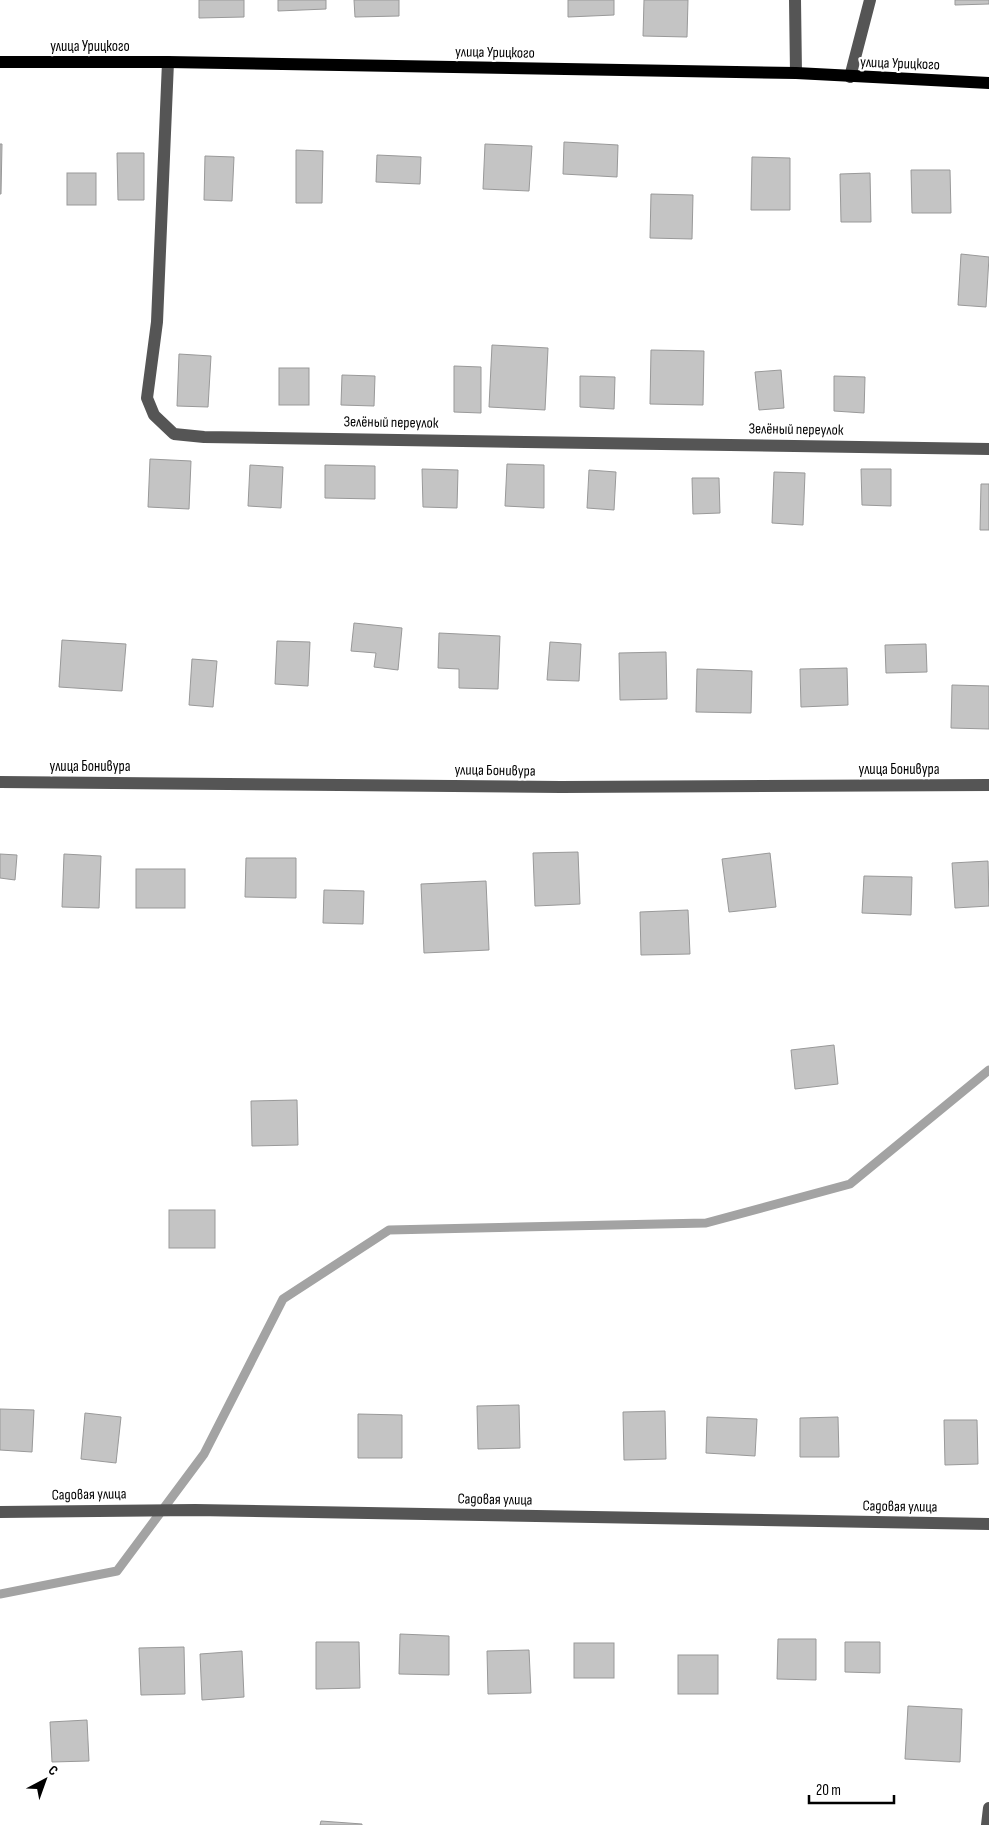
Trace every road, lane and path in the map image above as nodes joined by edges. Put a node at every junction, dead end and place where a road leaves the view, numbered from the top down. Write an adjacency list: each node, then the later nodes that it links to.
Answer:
1 (795, 0): 5 (street)
2 (870, 0): 6 (street)
3 (0, 62): 4 (main road, улица Урицкого)
4 (168, 62): 5 (main road, улица Урицкого); 8 (street, Зелёный переулок)
5 (796, 74): 6 (main road, улица Урицкого)
6 (850, 77): 7 (main road, улица Урицкого)
7 (989, 83)
8 (989, 448)
9 (0, 782): 10 (street, улица Бонивура)
10 (989, 785)
11 (0, 1512): 12 (street, Садовая улица)
12 (989, 1524)
13 (989, 1808): 14 (street)
14 (987, 1825)

